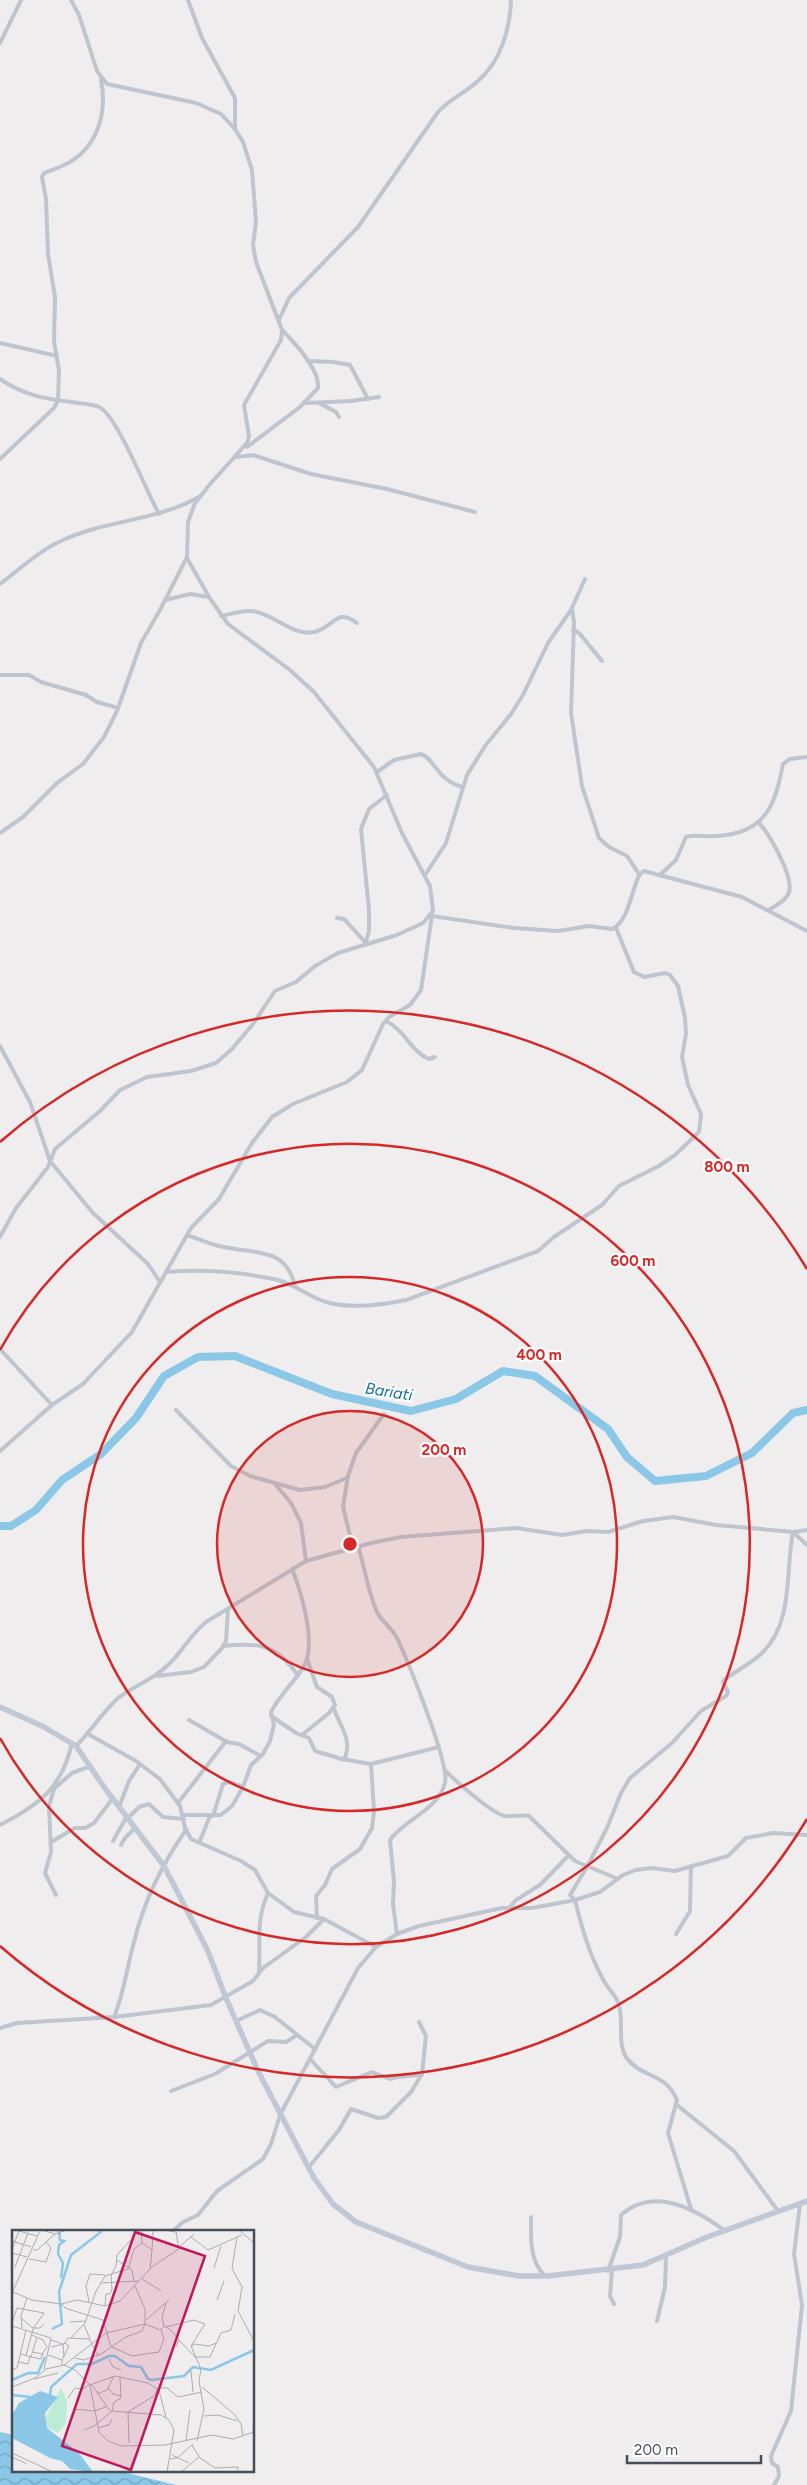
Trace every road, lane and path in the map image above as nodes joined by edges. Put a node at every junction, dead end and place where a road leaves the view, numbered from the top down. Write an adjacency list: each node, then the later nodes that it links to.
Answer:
1 (20, 0): 5 (street)
2 (71, 0): 6 (street)
3 (188, 0): 7 (street)
4 (511, 0): 8 (street)
5 (0, 43)
6 (101, 79): 7 (street); 11 (street)
7 (235, 129): 8 (street)
8 (278, 320): 9 (street)
9 (282, 330): 12 (street); 20 (street)
10 (0, 343): 11 (street)
11 (57, 356): 16 (street)
12 (307, 361): 15 (street); 17 (street)
13 (0, 379): 16 (street)
14 (379, 397): 15 (street)
15 (368, 398): 18 (street)
16 (58, 400): 22 (street); 25 (street)
17 (305, 402): 18 (street); 20 (street)
18 (319, 403): 19 (street)
19 (340, 417)
20 (244, 449): 21 (street)
21 (236, 458): 23 (street); 24 (street)
22 (0, 459)
23 (199, 497): 25 (street); 26 (street)
24 (476, 512)
25 (159, 514): 28 (street)
26 (186, 557): 29 (street); 30 (street)
27 (585, 579): 31 (street)
28 (0, 584)
29 (209, 597): 30 (street); 32 (street)
30 (166, 600): 37 (street)
31 (572, 608): 34 (street); 40 (street)
32 (221, 616): 33 (street); 39 (street)
33 (358, 623)
34 (573, 630): 35 (street); 44 (street)
35 (602, 661)
36 (0, 675): 37 (street)
37 (118, 708): 43 (street)
38 (807, 757): 42 (street)
39 (376, 772): 40 (street); 41 (street)
40 (462, 787): 45 (street)
41 (387, 795): 45 (street); 52 (street)
42 (758, 822): 46 (street); 47 (street)
43 (0, 832)
44 (639, 874): 46 (street); 50 (street)
45 (425, 875): 48 (street)
46 (660, 875): 47 (street)
47 (769, 910): 51 (street)
48 (432, 915): 50 (street); 52 (street); 53 (street)
49 (338, 918): 52 (street)
50 (616, 928): 61 (street)
51 (807, 931)
52 (365, 944): 56 (street)
53 (386, 1021): 55 (street); 57 (street)
54 (0, 1046): 56 (street)
55 (435, 1057)
56 (50, 1161): 58 (street); 60 (street)
57 (187, 1235): 59 (street); 61 (street)
58 (0, 1237)
59 (167, 1272): 60 (street); 61 (street)
60 (160, 1282): 63 (street)
61 (295, 1286)
62 (0, 1349): 63 (street)
63 (52, 1405): 66 (street)
64 (176, 1410): 68 (street)
65 (384, 1414): 67 (street)
66 (0, 1451)
67 (348, 1478): 68 (street); 72 (street)
68 (276, 1485): 73 (street)
69 (807, 1530): 70 (street)
70 (793, 1532): 71 (street); 72 (street); 115 (street)
71 (807, 1544)
72 (356, 1547): 73 (street); 88 (street)
73 (306, 1561): 74 (street)
74 (292, 1569): 75 (street); 77 (street)
75 (228, 1609): 76 (street); 79 (street)
76 (223, 1646): 78 (street); 79 (street)
77 (306, 1659): 78 (street); 81 (street)
78 (297, 1674): 82 (street)
79 (156, 1676): 84 (street)
80 (0, 1707): 87 (street)
81 (333, 1708): 85 (street); 90 (street)
82 (271, 1716): 85 (street); 89 (street)
83 (189, 1720): 86 (street)
84 (88, 1734): 87 (street); 91 (street)
85 (302, 1735): 90 (street)
86 (226, 1741): 89 (street); 99 (street)
87 (74, 1744): 93 (street); 95 (street)
88 (439, 1747): 92 (street); 94 (street)
89 (260, 1756): 96 (street)
90 (344, 1760): 92 (street)
91 (140, 1764): 99 (street); 100 (street)
92 (371, 1764): 121 (street)
93 (91, 1766): 97 (street); 98 (street)
94 (444, 1768): 112 (street); 123 (street)
95 (56, 1782): 97 (street); 104 (street)
96 (243, 1787): 101 (street); 101 (street)
97 (55, 1788): 109 (street)
98 (113, 1798): 100 (street); 109 (street)
99 (178, 1803): 103 (street)
100 (119, 1807): 102 (street)
101 (212, 1816): 103 (street); 110 (street)
102 (127, 1817): 103 (street); 105 (street); 108 (street)
103 (183, 1817): 106 (street)
104 (0, 1825)
105 (135, 1828): 111 (street); 113 (street)
106 (186, 1830): 110 (street); 113 (street)
107 (807, 1835): 114 (street)
108 (113, 1841)
109 (51, 1842): 118 (street)
110 (199, 1843): 117 (street)
111 (121, 1845)
112 (569, 1855): 115 (street); 120 (street)
113 (164, 1866): 127 (street); 128 (street)
114 (691, 1866): 116 (street); 124 (street)
115 (587, 1867): 116 (street); 119 (street)
116 (618, 1879): 119 (street)
117 (268, 1893): 121 (street); 126 (street)
118 (56, 1895)
119 (575, 1900): 120 (street); 138 (street)
120 (510, 1907): 123 (street)
121 (317, 1918): 122 (street)
122 (324, 1919): 125 (street); 126 (street)
123 (397, 1934): 125 (street)
124 (676, 1934)
125 (376, 1948): 133 (street)
126 (259, 1972): 127 (street)
127 (226, 1998): 128 (street); 129 (street)
128 (114, 2017): 131 (street)
129 (236, 2021): 132 (street); 134 (street)
130 (419, 2022): 136 (street)
131 (0, 2028)
132 (297, 2034): 133 (street); 134 (street)
133 (315, 2049): 135 (street)
134 (250, 2054): 137 (street); 139 (street)
135 (310, 2060): 136 (street); 139 (street)
136 (422, 2074): 140 (street)
137 (171, 2091)
138 (678, 2105): 143 (street); 144 (street)
139 (280, 2115): 140 (street); 146 (street)
140 (309, 2167): 150 (street)
141 (807, 2201): 142 (street)
142 (800, 2204): 144 (street); 153 (street)
143 (691, 2209): 147 (street); 149 (street)
144 (778, 2211): 147 (street)
145 (532, 2217): 150 (street)
146 (174, 2230)
147 (724, 2230): 148 (street)
148 (666, 2256): 149 (street); 152 (street)
149 (610, 2271): 150 (street); 151 (street)
150 (545, 2276)
151 (614, 2304)
152 (657, 2321)
153 (774, 2485)

